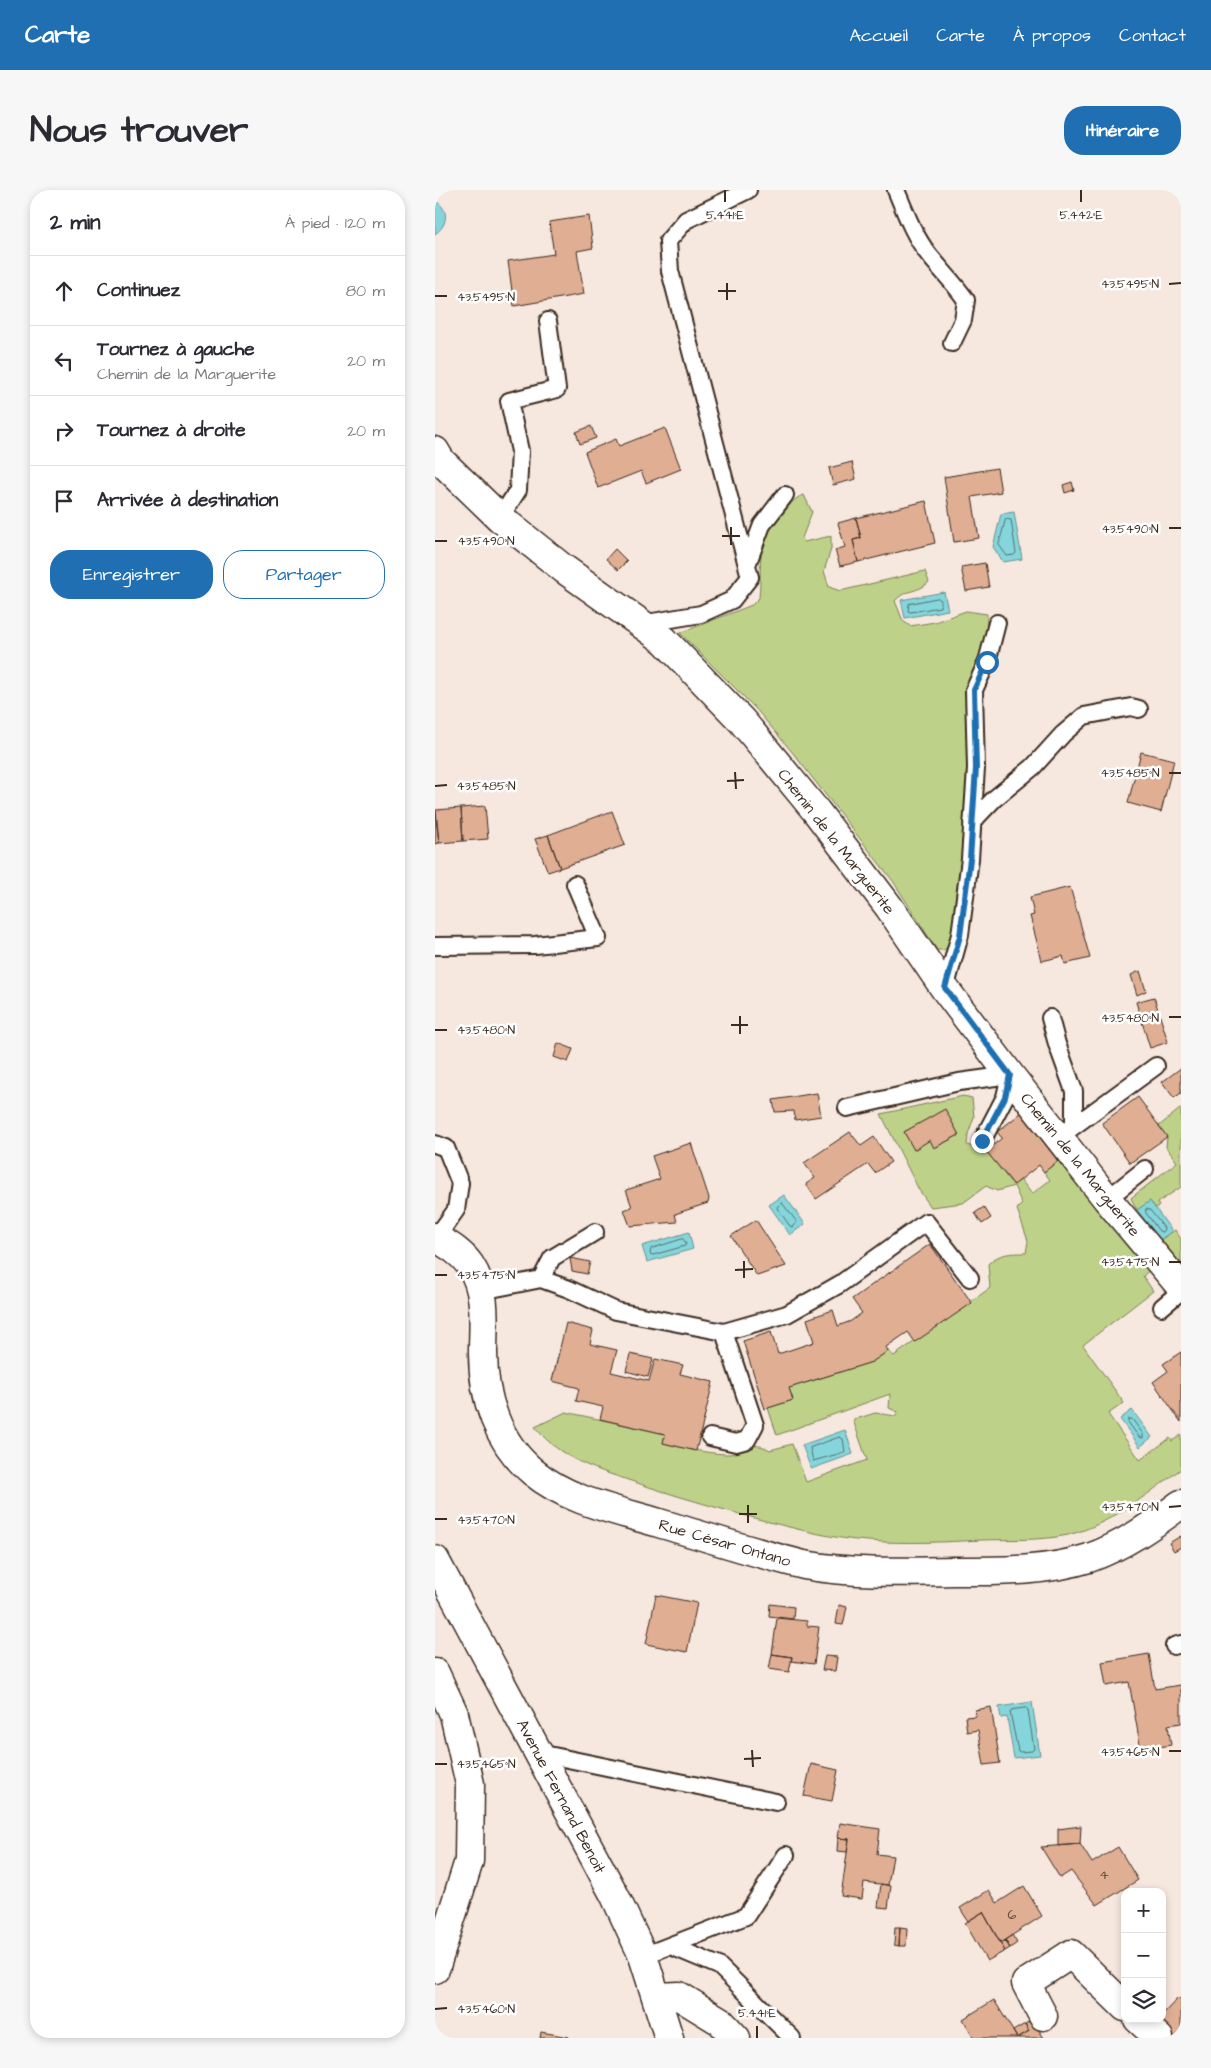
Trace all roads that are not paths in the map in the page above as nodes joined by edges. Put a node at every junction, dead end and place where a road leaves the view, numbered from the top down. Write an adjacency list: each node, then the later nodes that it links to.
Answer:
1 (748, 190): 8 (lane)
2 (896, 190): 4 (lane)
3 (548, 321): 7 (lane)
4 (952, 343)
5 (435, 451): 7 (street, Chemin de la Marguerite)
6 (785, 495): 8 (lane)
7 (499, 518): 10 (street, Chemin de la Marguerite)
8 (747, 565): 10 (lane)
9 (997, 623): 12 (lane)
10 (641, 624): 15 (street, Chemin de la Marguerite)
11 (1139, 709): 12 (lane)
12 (972, 822): 15 (lane)
13 (575, 884): 14 (lane)
14 (435, 946)
15 (945, 988): 18 (street, Chemin de la Marguerite)
16 (1050, 1018): 20 (lane)
17 (1156, 1066): 20 (lane)
18 (1010, 1075): 19 (lane); 20 (street, Chemin de la Marguerite); 21 (lane)
19 (847, 1108)
20 (1067, 1132): 24 (street, Chemin de la Marguerite)
21 (982, 1141)
22 (435, 1144): 26 (lane)
23 (1145, 1169): 24 (lane)
24 (1107, 1198): 29 (street, Chemin de la Marguerite)
25 (595, 1232): 28 (lane)
26 (436, 1237): 30 (street, Rue César Ontano)
27 (970, 1278): 32 (lane)
28 (541, 1279): 30 (lane); 32 (lane)
29 (1181, 1289): 31 (lane)
30 (481, 1291): 34 (street, Rue César Ontano)
31 (1162, 1307)
32 (724, 1332): 33 (lane)
33 (710, 1437)
34 (1181, 1504)
35 (436, 1560): 37 (street, Avenue Fernand Benoit)
36 (435, 1673): 42 (street)
37 (539, 1753): 38 (lane); 41 (street, Avenue Fernand Benoit)
38 (776, 1802)
39 (786, 1855): 40 (lane)
40 (671, 1946): 41 (lane); 49 (lane)
41 (643, 1956): 43 (street, Avenue Fernand Benoit)
42 (435, 1970)
43 (657, 1996): 47 (street, Avenue Fernand Benoit); 48 (street)
44 (1121, 2002): 45 (street)
45 (1043, 2016)
46 (1142, 2023): 50 (street)
47 (669, 2038)
48 (737, 2038)
49 (792, 2038)
50 (1159, 2038)

